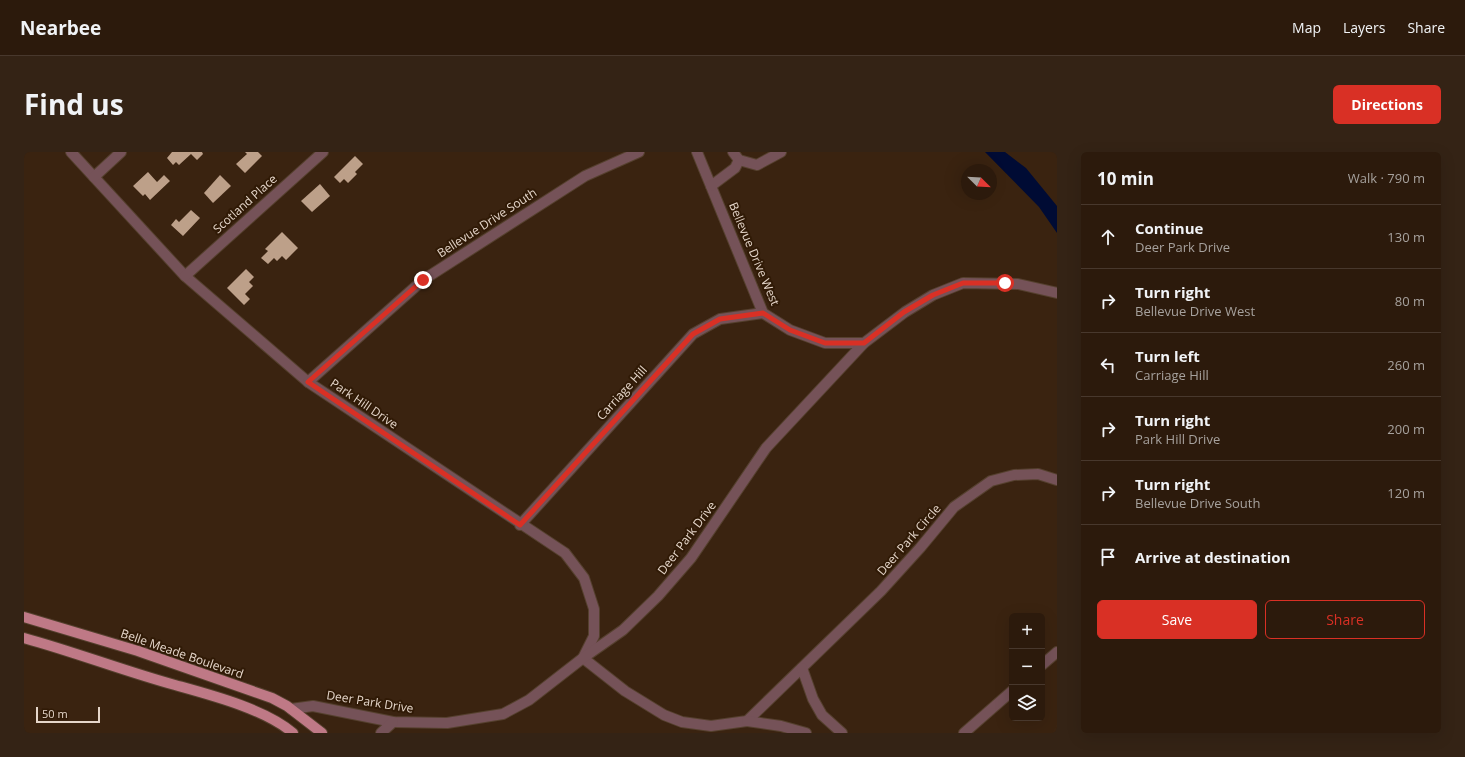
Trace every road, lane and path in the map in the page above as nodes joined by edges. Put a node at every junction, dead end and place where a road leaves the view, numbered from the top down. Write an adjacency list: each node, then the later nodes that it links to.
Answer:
1 (71, 152): 8 (street, Park Hill Drive)
2 (121, 152): 8 (street)
3 (323, 152): 10 (street, Scotland Place)
4 (639, 152): 14 (street, Bellevue Drive South)
5 (697, 152): 9 (street, Bellevue Drive West)
6 (781, 152): 7 (street)
7 (736, 156): 9 (street)
8 (94, 176): 10 (street, Park Hill Drive)
9 (711, 186): 12 (street, Bellevue Drive West)
10 (185, 276): 14 (street, Park Hill Drive)
11 (1057, 293): 13 (street, Deer Park Drive)
12 (763, 313): 13 (street, Bellevue Drive West); 16 (street, Carriage Hill)
13 (864, 343): 20 (street, Deer Park Drive)
14 (308, 382): 16 (street, Park Hill Drive)
15 (1057, 480): 22 (street, Deer Park Circle)
16 (520, 525): 20 (street, Park Hill Drive)
17 (24, 617): 24 (main road, Belle Meade Boulevard)
18 (24, 638): 27 (main road)
19 (1057, 652): 21 (street)
20 (583, 658): 25 (street); 26 (street, Deer Park Drive)
21 (1045, 662)
22 (802, 668): 25 (street, Deer Park Circle); 32 (street)
23 (1009, 695): 33 (street)
24 (291, 709): 26 (street, Deer Park Drive); 27 (main road); 29 (main road, Belle Meade Boulevard)
25 (747, 721): 31 (street)
26 (393, 722): 30 (street)
27 (281, 724): 28 (main road)
28 (293, 733)
29 (322, 733)
30 (381, 733)
31 (806, 733)
32 (842, 733)
33 (964, 733)

